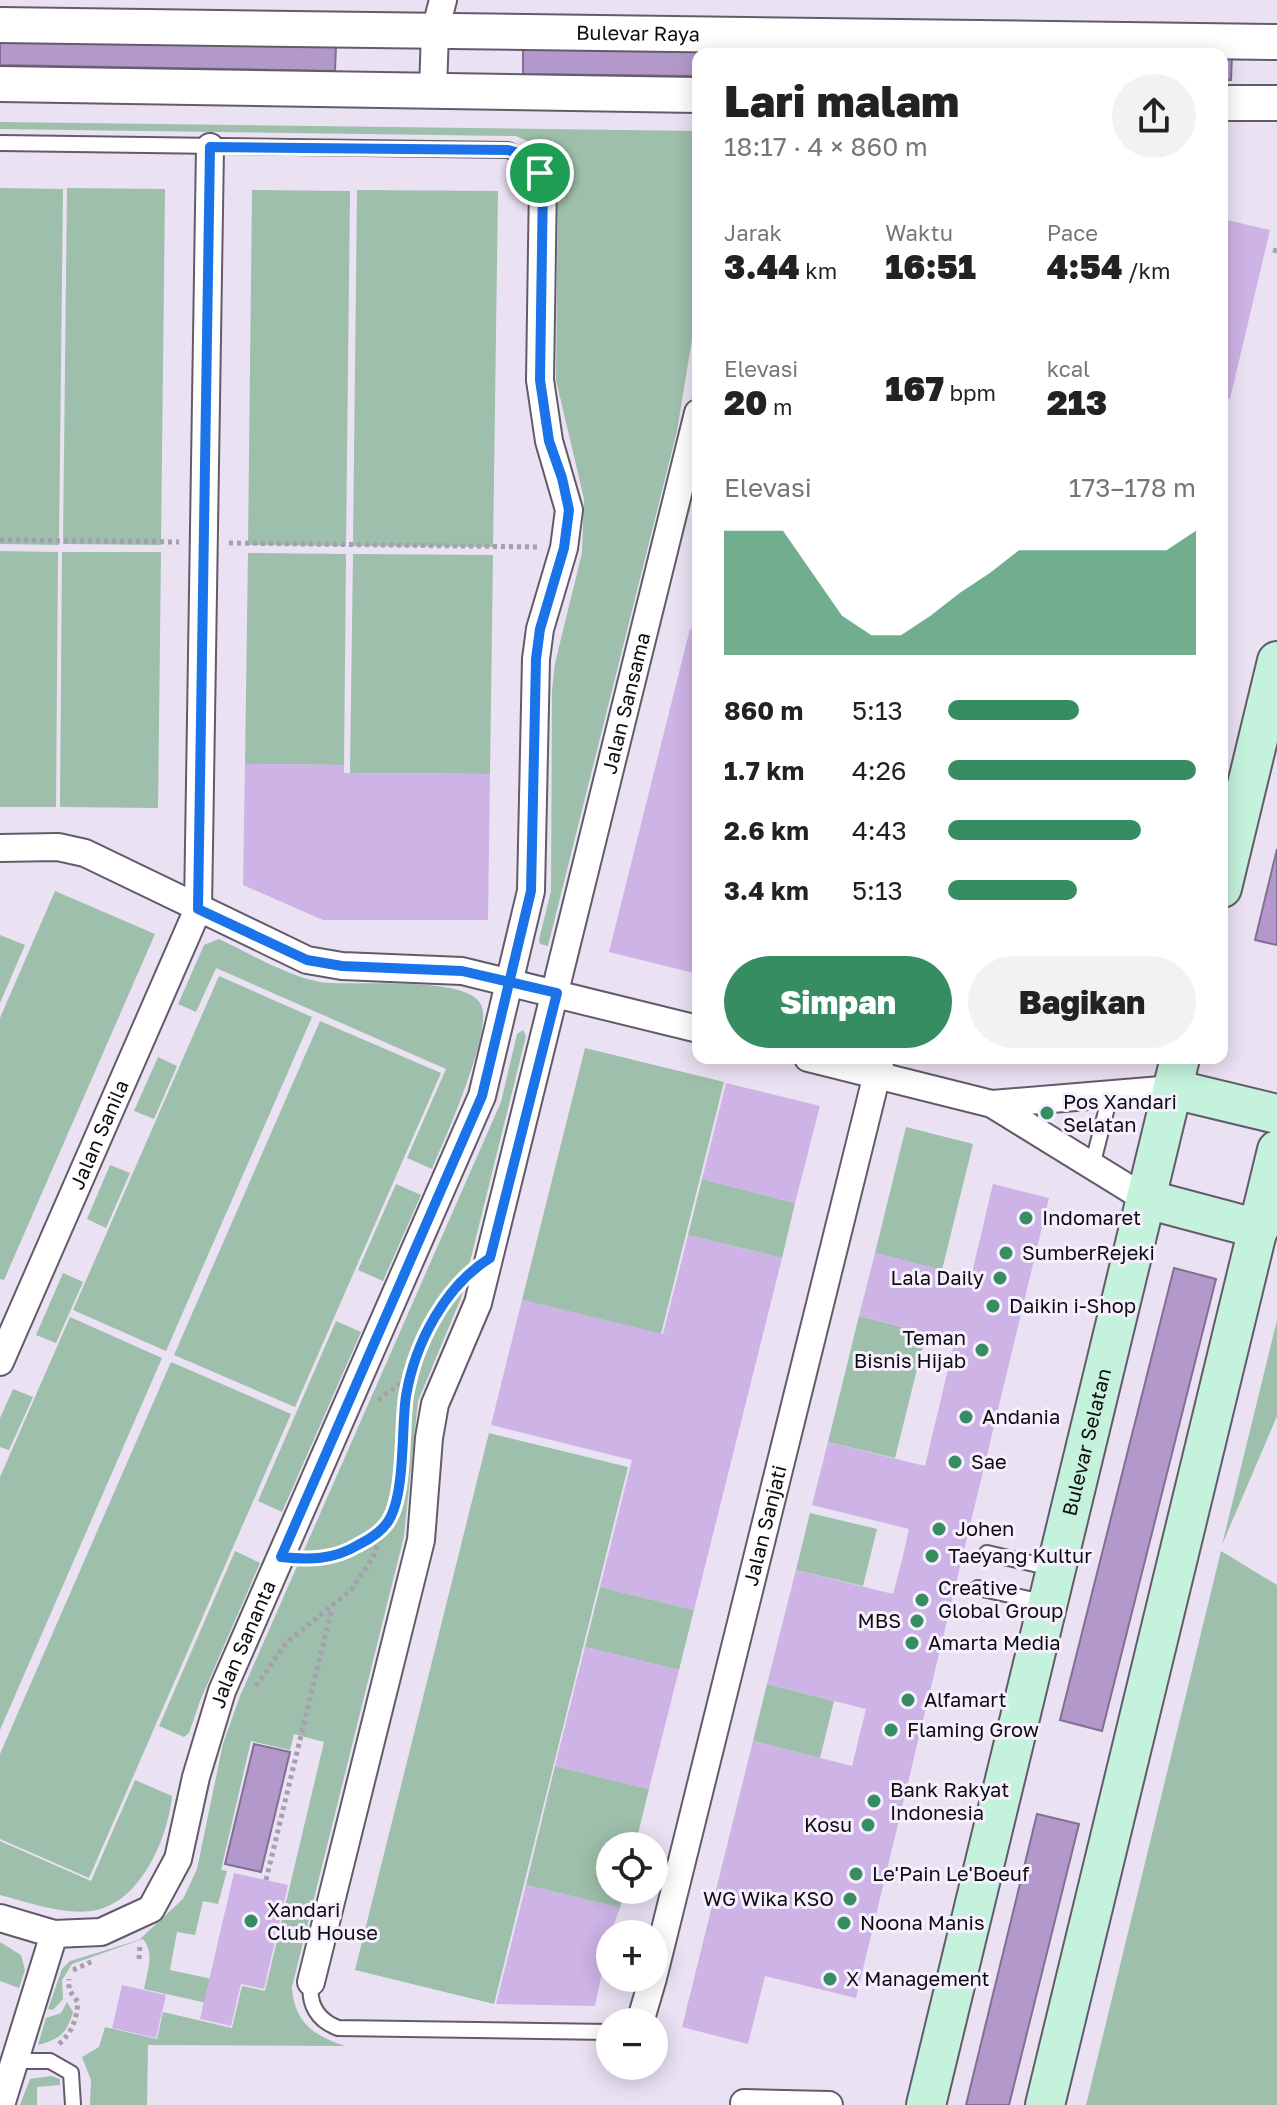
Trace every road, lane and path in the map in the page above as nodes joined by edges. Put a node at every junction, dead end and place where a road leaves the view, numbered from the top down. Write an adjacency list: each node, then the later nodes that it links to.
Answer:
1 (439, 15): 2 (street, Bulevar Raya); 3 (street, Bulevar Raya); 5 (street)
2 (0, 25)
3 (1277, 42)
4 (0, 84): 5 (street)
5 (433, 91): 6 (street)
6 (692, 95)
7 (1228, 103): 8 (street)
8 (1277, 103)
9 (0, 143): 10 (lane)
10 (210, 147): 11 (lane); 14 (street)
11 (543, 182): 15 (street)
12 (692, 438): 21 (street, Jalan Sansama)
13 (0, 540): 14 (path)
14 (204, 543): 15 (path); 19 (street)
15 (564, 548): 20 (street)
16 (1277, 661): 18 (main road)
17 (0, 848): 19 (street)
18 (1228, 863)
19 (198, 909): 20 (street); 34 (street, Jalan Sanila)
20 (513, 981): 21 (street); 39 (street, Jalan Sananta)
21 (557, 993): 22 (street); 33 (street)
22 (692, 1027)
23 (855, 1064): 24 (street)
24 (878, 1067): 27 (street); 46 (street, Jalan Sanjati)
25 (1176, 1073): 26 (street); 28 (main road); 31 (main road, Bulevar Selatan)
26 (1111, 1092): 27 (street); 29 (lane)
27 (992, 1104): 29 (street)
28 (1277, 1114)
29 (1092, 1166): 31 (street)
30 (1275, 1166): 32 (main road)
31 (1146, 1199): 32 (main road); 40 (main road, Bulevar Selatan)
32 (1259, 1229): 61 (main road)
33 (490, 1258): 35 (path); 53 (street)
34 (0, 1362)
35 (405, 1411)
36 (397, 1487): 37 (path)
37 (387, 1523): 39 (path); 42 (path)
38 (987, 1553): 40 (lane)
39 (281, 1557): 47 (street, Jalan Sananta)
40 (1052, 1586): 41 (lane); 60 (main road, Bulevar Selatan)
41 (978, 1588)
42 (333, 1607): 43 (path); 44 (path)
43 (247, 1698)
44 (266, 1880)
45 (0, 1918): 47 (street, Jalan Sananta)
46 (668, 1920)
47 (54, 1934): 55 (street)
48 (151, 1936): 49 (path)
49 (140, 1945): 50 (path); 52 (path)
50 (129, 1949)
51 (105, 1957): 55 (path)
52 (139, 1959)
53 (311, 1982): 54 (lane)
54 (596, 2032)
55 (25, 2061): 57 (street); 58 (lane)
56 (744, 2103): 59 (street)
57 (1, 2105)
58 (73, 2105)
59 (829, 2105)
60 (926, 2105)
61 (1045, 2105)

